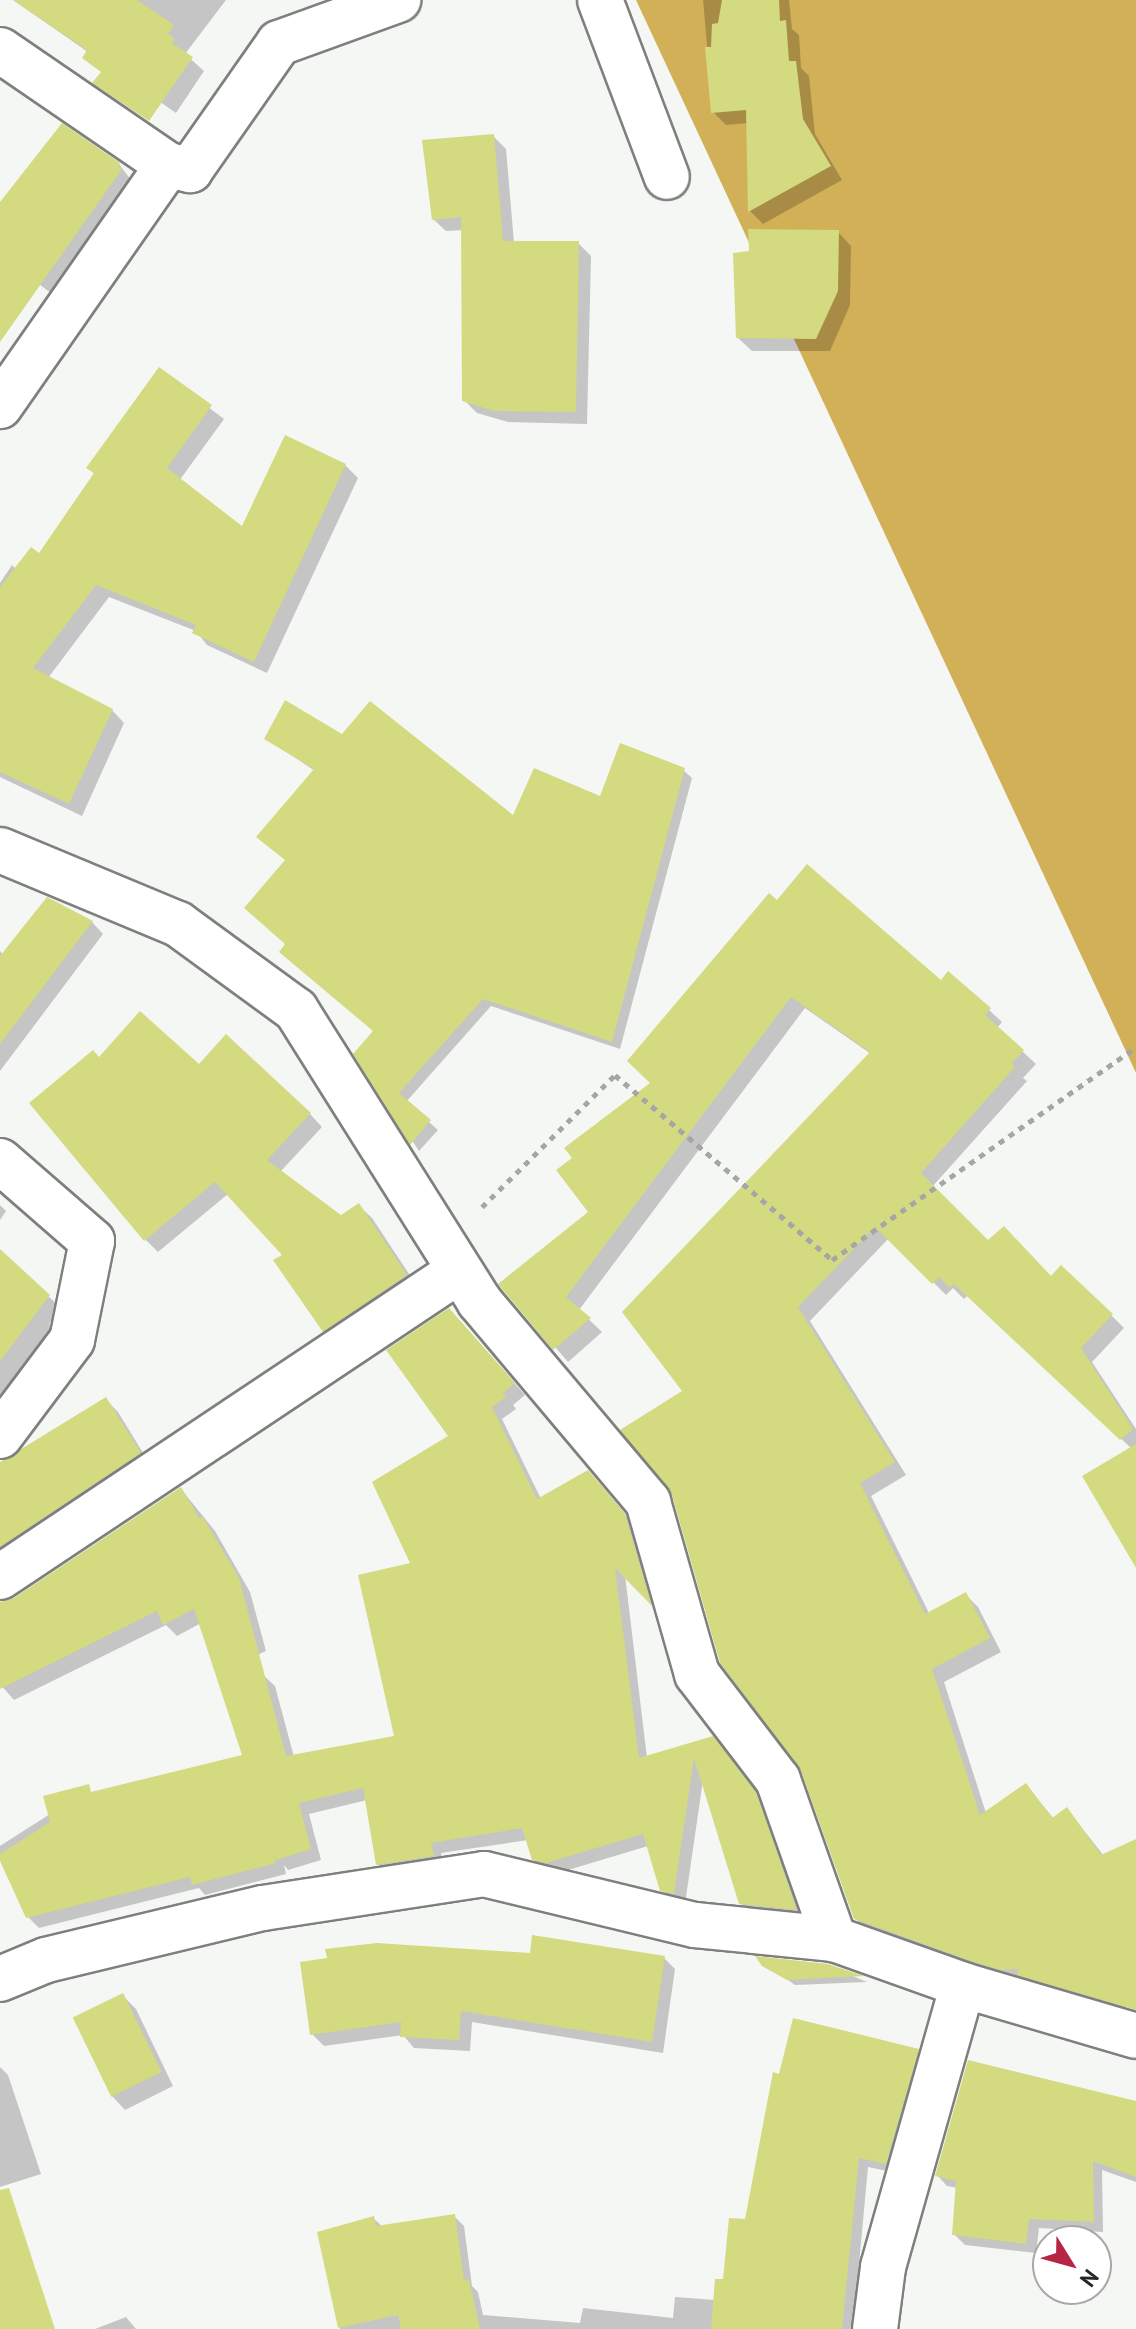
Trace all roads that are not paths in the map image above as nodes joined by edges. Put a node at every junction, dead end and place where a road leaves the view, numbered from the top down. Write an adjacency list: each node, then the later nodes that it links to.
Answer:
1 (398, 0): 4 (street)
2 (600, 0): 5 (street)
3 (0, 50): 4 (street)
4 (168, 165): 6 (street)
5 (667, 177)
6 (0, 406)
7 (0, 850): 9 (street)
8 (0, 1161): 10 (street)
9 (451, 1258): 11 (street); 12 (street)
10 (0, 1436)
11 (0, 1577)
12 (834, 1939): 13 (street); 14 (street)
13 (0, 1979)
14 (963, 1985): 15 (street); 16 (street)
15 (1136, 2036)
16 (875, 2329)

